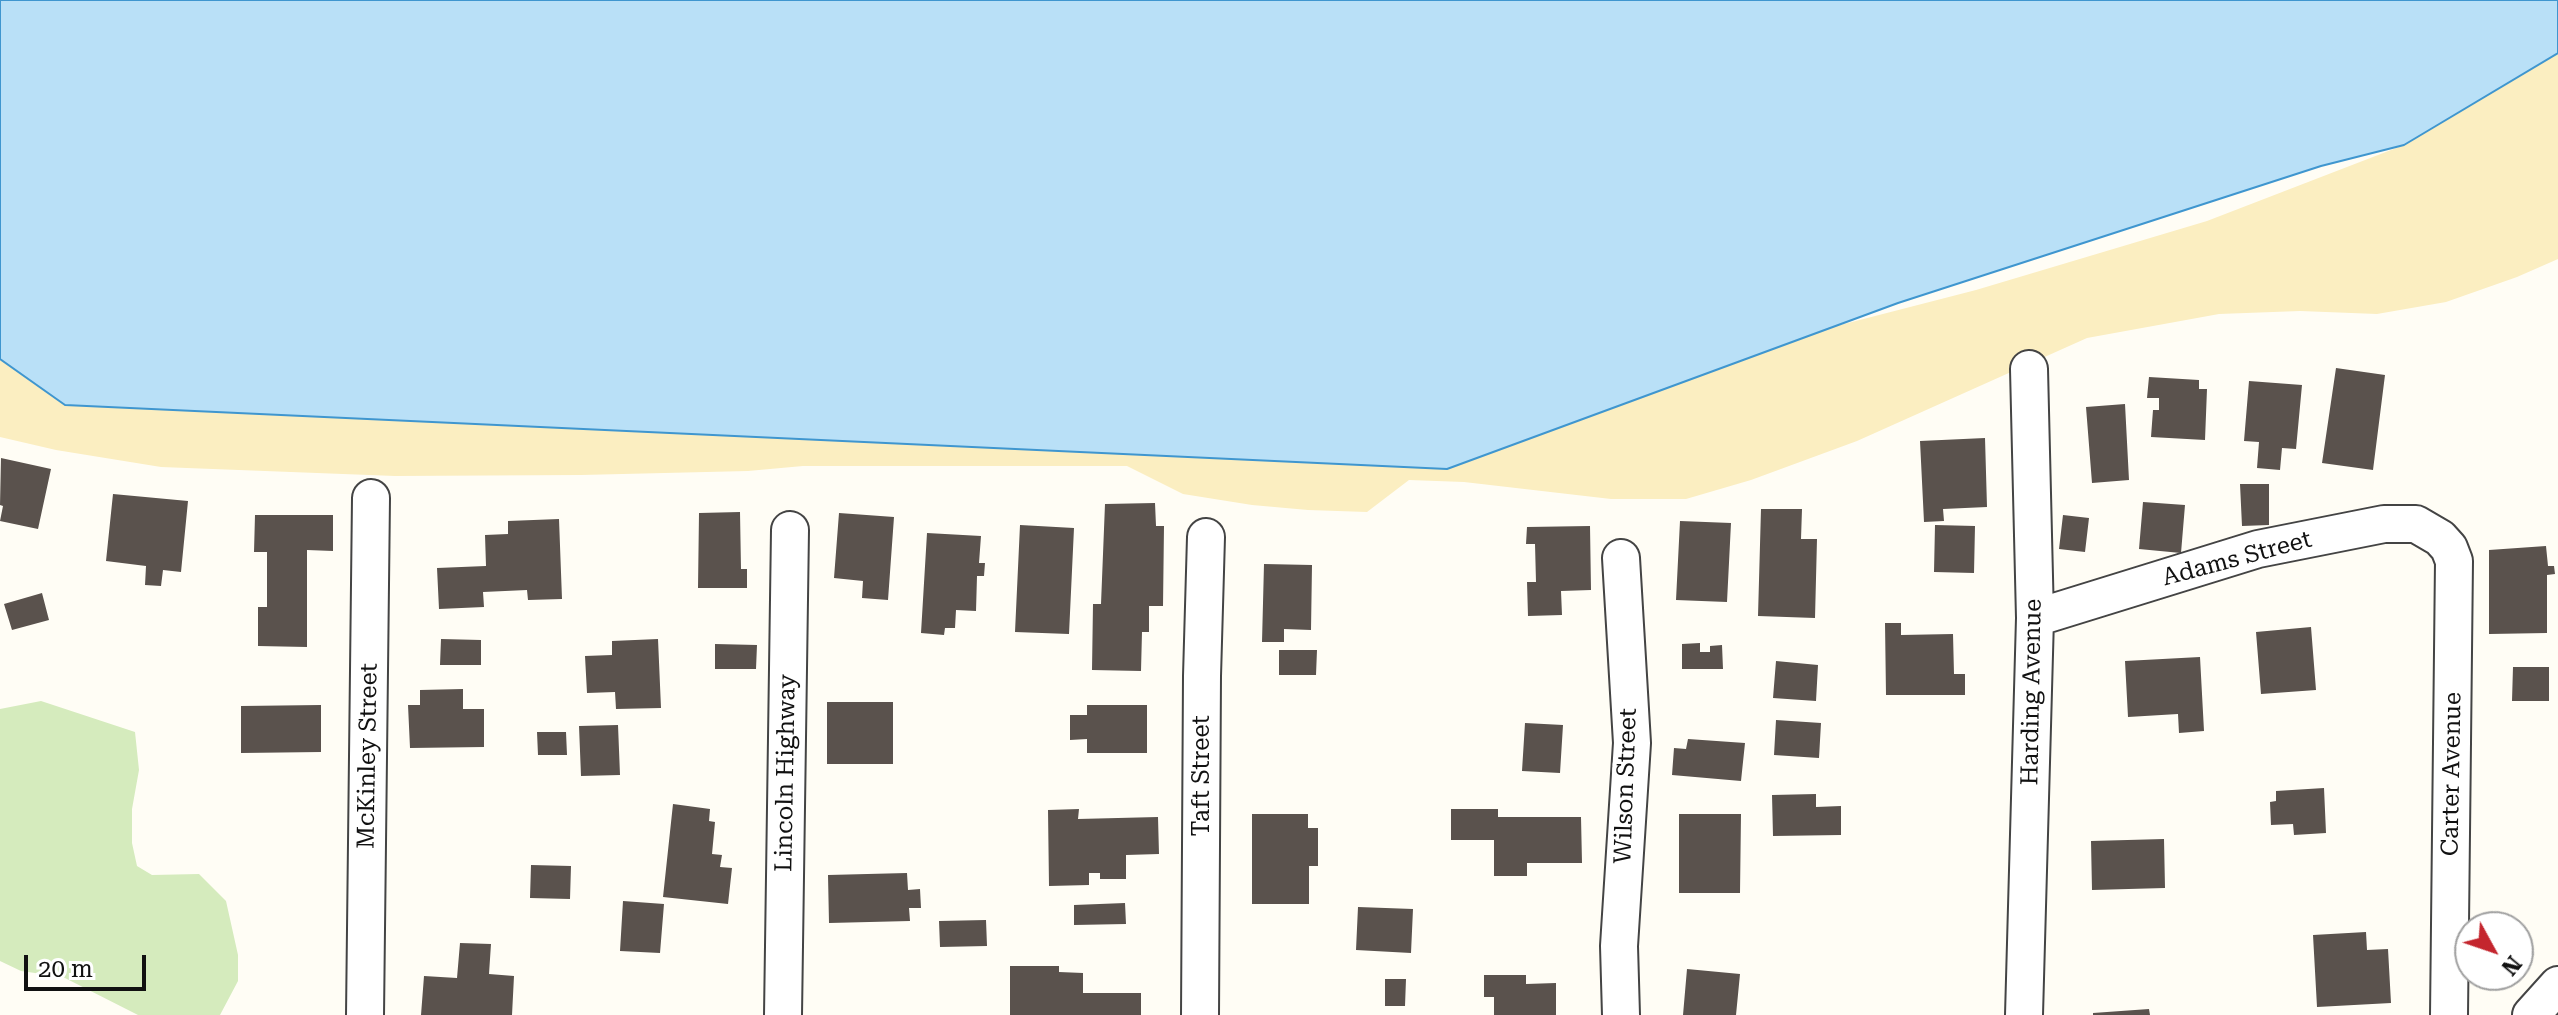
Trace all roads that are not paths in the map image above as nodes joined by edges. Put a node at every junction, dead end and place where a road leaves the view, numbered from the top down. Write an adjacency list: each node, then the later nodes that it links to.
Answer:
1 (2029, 369): 7 (street, Harding Avenue)
2 (371, 498): 9 (street, McKinley Street)
3 (790, 530): 10 (street, Lincoln Highway)
4 (1206, 537): 11 (street, Taft Street)
5 (2440, 538): 7 (street, Adams Street); 14 (street, Carter Avenue)
6 (1621, 558): 12 (street, Wilson Street)
7 (2035, 618): 13 (street, Harding Avenue)
8 (2558, 985): 15 (street)
9 (365, 1015)
10 (783, 1015)
11 (1200, 1015)
12 (1621, 1015)
13 (2024, 1015)
14 (2449, 1015)
15 (2531, 1015)

